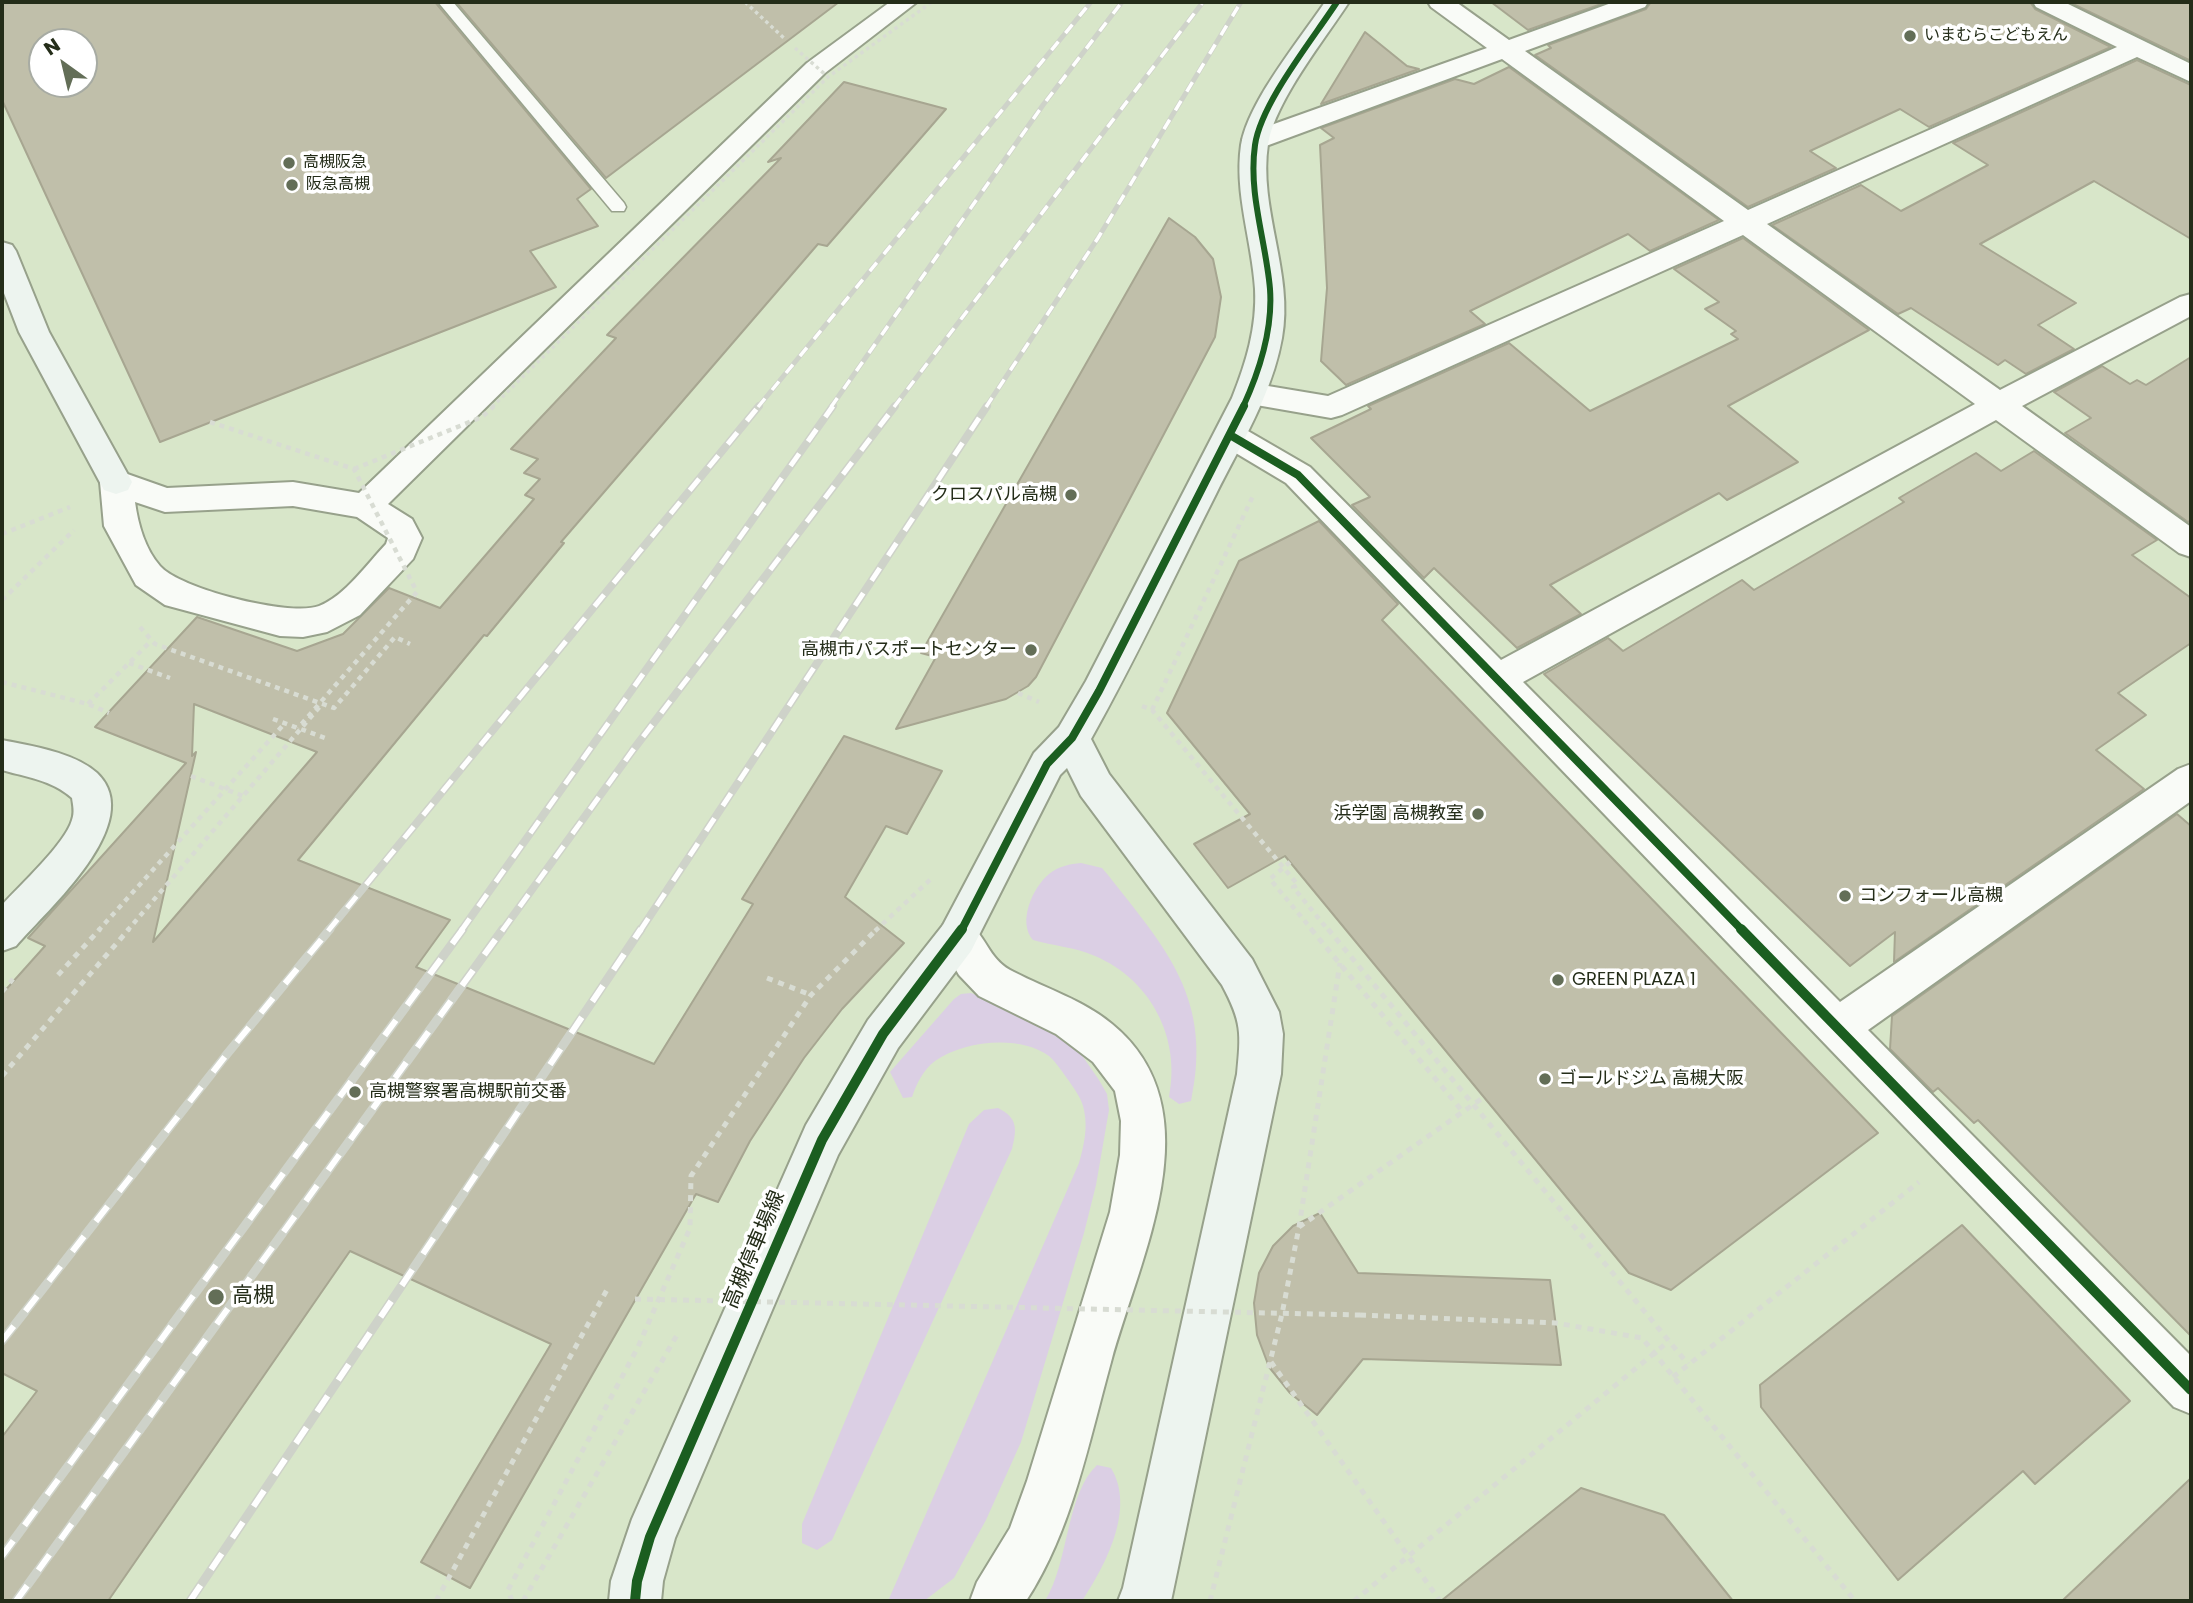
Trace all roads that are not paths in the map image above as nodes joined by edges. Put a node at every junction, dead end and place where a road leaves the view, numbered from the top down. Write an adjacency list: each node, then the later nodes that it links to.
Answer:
1 (445, 2): 11 (lane)
2 (905, 2): 19 (street)
3 (1337, 2): 10 (street)
4 (1440, 2): 8 (street)
5 (1636, 2): 8 (street)
6 (2045, 2): 7 (street)
7 (2137, 48): 9 (street); 12 (street)
8 (1506, 49): 10 (street); 12 (street)
9 (2191, 74)
10 (1256, 139): 15 (street, 高槻停車場線)
11 (618, 207)
12 (1745, 222): 15 (street); 16 (street)
13 (2, 251): 18 (street)
14 (2191, 304): 16 (street)
15 (1250, 394): 17 (street, 高槻停車場線)
16 (1998, 405): 20 (street); 21 (street)
17 (1230, 435): 21 (street); 22 (street, 高槻停車場線)
18 (116, 482): 19 (street); 19 (street)
19 (366, 506)
20 (2191, 544)
21 (1498, 679): 27 (street)
22 (1061, 722): 26 (street, 高槻停車場線); 31 (street)
23 (2, 755): 25 (street)
24 (2191, 780): 27 (street)
25 (2, 933)
26 (957, 938): 29 (street, 高槻停車場線); 30 (street)
27 (1837, 1028): 28 (street)
28 (2191, 1390)
29 (635, 1601)
30 (996, 1601)
31 (1144, 1601)

